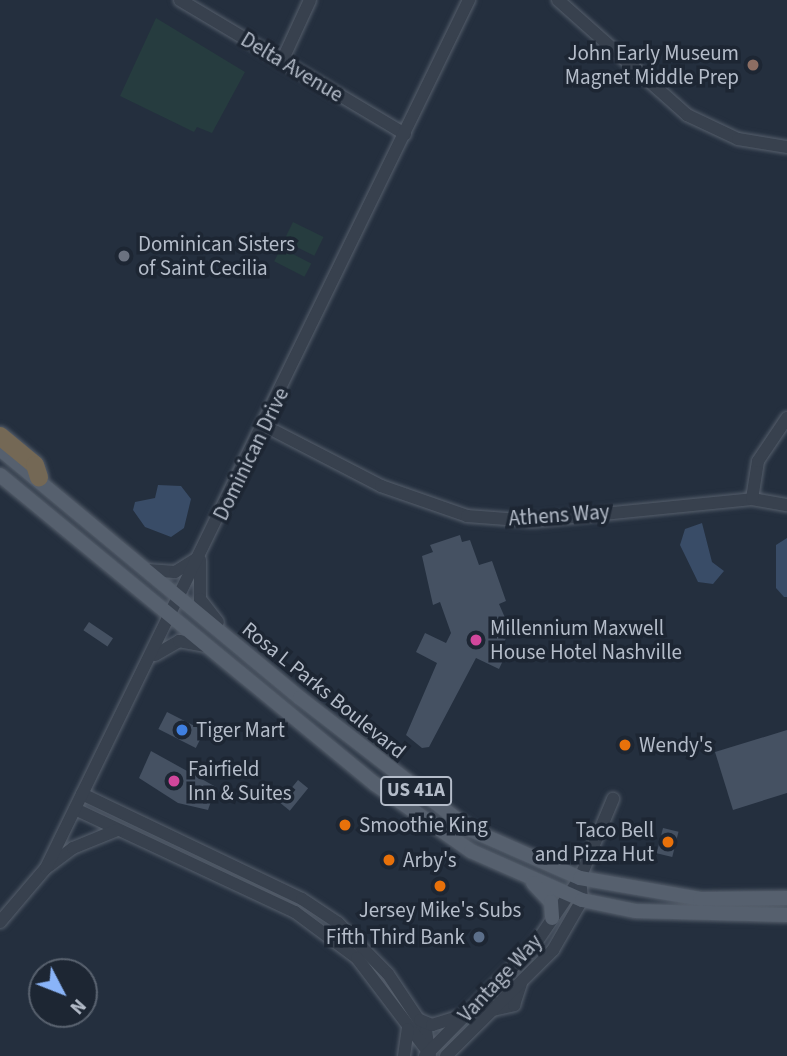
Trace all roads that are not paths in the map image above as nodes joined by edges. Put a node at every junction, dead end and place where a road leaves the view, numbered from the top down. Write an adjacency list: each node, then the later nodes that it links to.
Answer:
1 (180, 0): 5 (street, Delta Avenue)
2 (310, 0): 5 (street)
3 (469, 0): 6 (street, Dominican Drive)
4 (558, 0): 7 (street)
5 (282, 61): 6 (street, Delta Avenue)
6 (405, 134): 9 (street, Dominican Drive)
7 (787, 146)
8 (786, 422): 14 (street)
9 (265, 426): 14 (street, Athens Way); 16 (street, Dominican Drive)
10 (0, 436): 13 (highway)
11 (0, 449): 13 (main road, Rosa L Parks Boulevard / US 41A)
12 (0, 475): 19 (main road, Rosa L Parks Boulevard / US 41A)
13 (39, 477): 17 (main road, Rosa L Parks Boulevard / US 41A)
14 (752, 499): 15 (street, Athens Way)
15 (787, 505)
16 (200, 556): 17 (street); 18 (street, Dominican Drive); 22 (street)
17 (147, 570): 18 (main road, Rosa L Parks Boulevard / US 41A)
18 (179, 598): 19 (street, Dominican Drive); 22 (main road, Rosa L Parks Boulevard / US 41A)
19 (172, 613): 20 (main road, Rosa L Parks Boulevard / US 41A); 21 (street, Dominican Drive)
20 (212, 648): 21 (street); 23 (main road, Rosa L Parks Boulevard / US 41A)
21 (152, 658): 25 (street, Dominican Drive)
22 (254, 661): 24 (main road, Rosa L Parks Boulevard / US 41A)
23 (318, 737): 24 (main road); 32 (main road, Rosa L Parks Boulevard / US 41A)
24 (407, 784): 33 (main road, Rosa L Parks Boulevard / US 41A)
25 (82, 794): 27 (street, Dominican Drive); 29 (street)
26 (613, 799): 33 (street)
27 (75, 809): 28 (street); 31 (street, Dominican Drive)
28 (117, 830): 30 (street); 31 (street)
29 (179, 841): 30 (street); 42 (street)
30 (173, 856): 43 (street)
31 (46, 868): 38 (street, Dominican Drive)
32 (521, 873): 34 (main road, Rosa L Parks Boulevard / US 41A); 40 (main road)
33 (580, 878): 34 (street, Vantage Way); 35 (main road, Rosa L Parks Boulevard / US 41A); 36 (street)
34 (565, 893): 36 (main road, Rosa L Parks Boulevard / US 41A); 40 (street, Vantage Way)
35 (787, 898)
36 (582, 900): 39 (main road, Rosa L Parks Boulevard / US 41A); 47 (street, Vantage Way)
37 (0, 905): 38 (street)
38 (12, 912): 41 (street, Dominican Drive)
39 (787, 915)
40 (552, 918): 44 (street, Vantage Way)
41 (0, 922)
42 (368, 948): 43 (street); 45 (street)
43 (357, 958): 46 (street)
44 (473, 1008): 45 (street); 48 (street, Vantage Way)
45 (418, 1019): 48 (street)
46 (408, 1029): 48 (street); 49 (street)
47 (467, 1035): 50 (street, Vantage Way); 51 (street)
48 (428, 1055)
49 (404, 1056)
50 (446, 1056)
51 (459, 1056)

